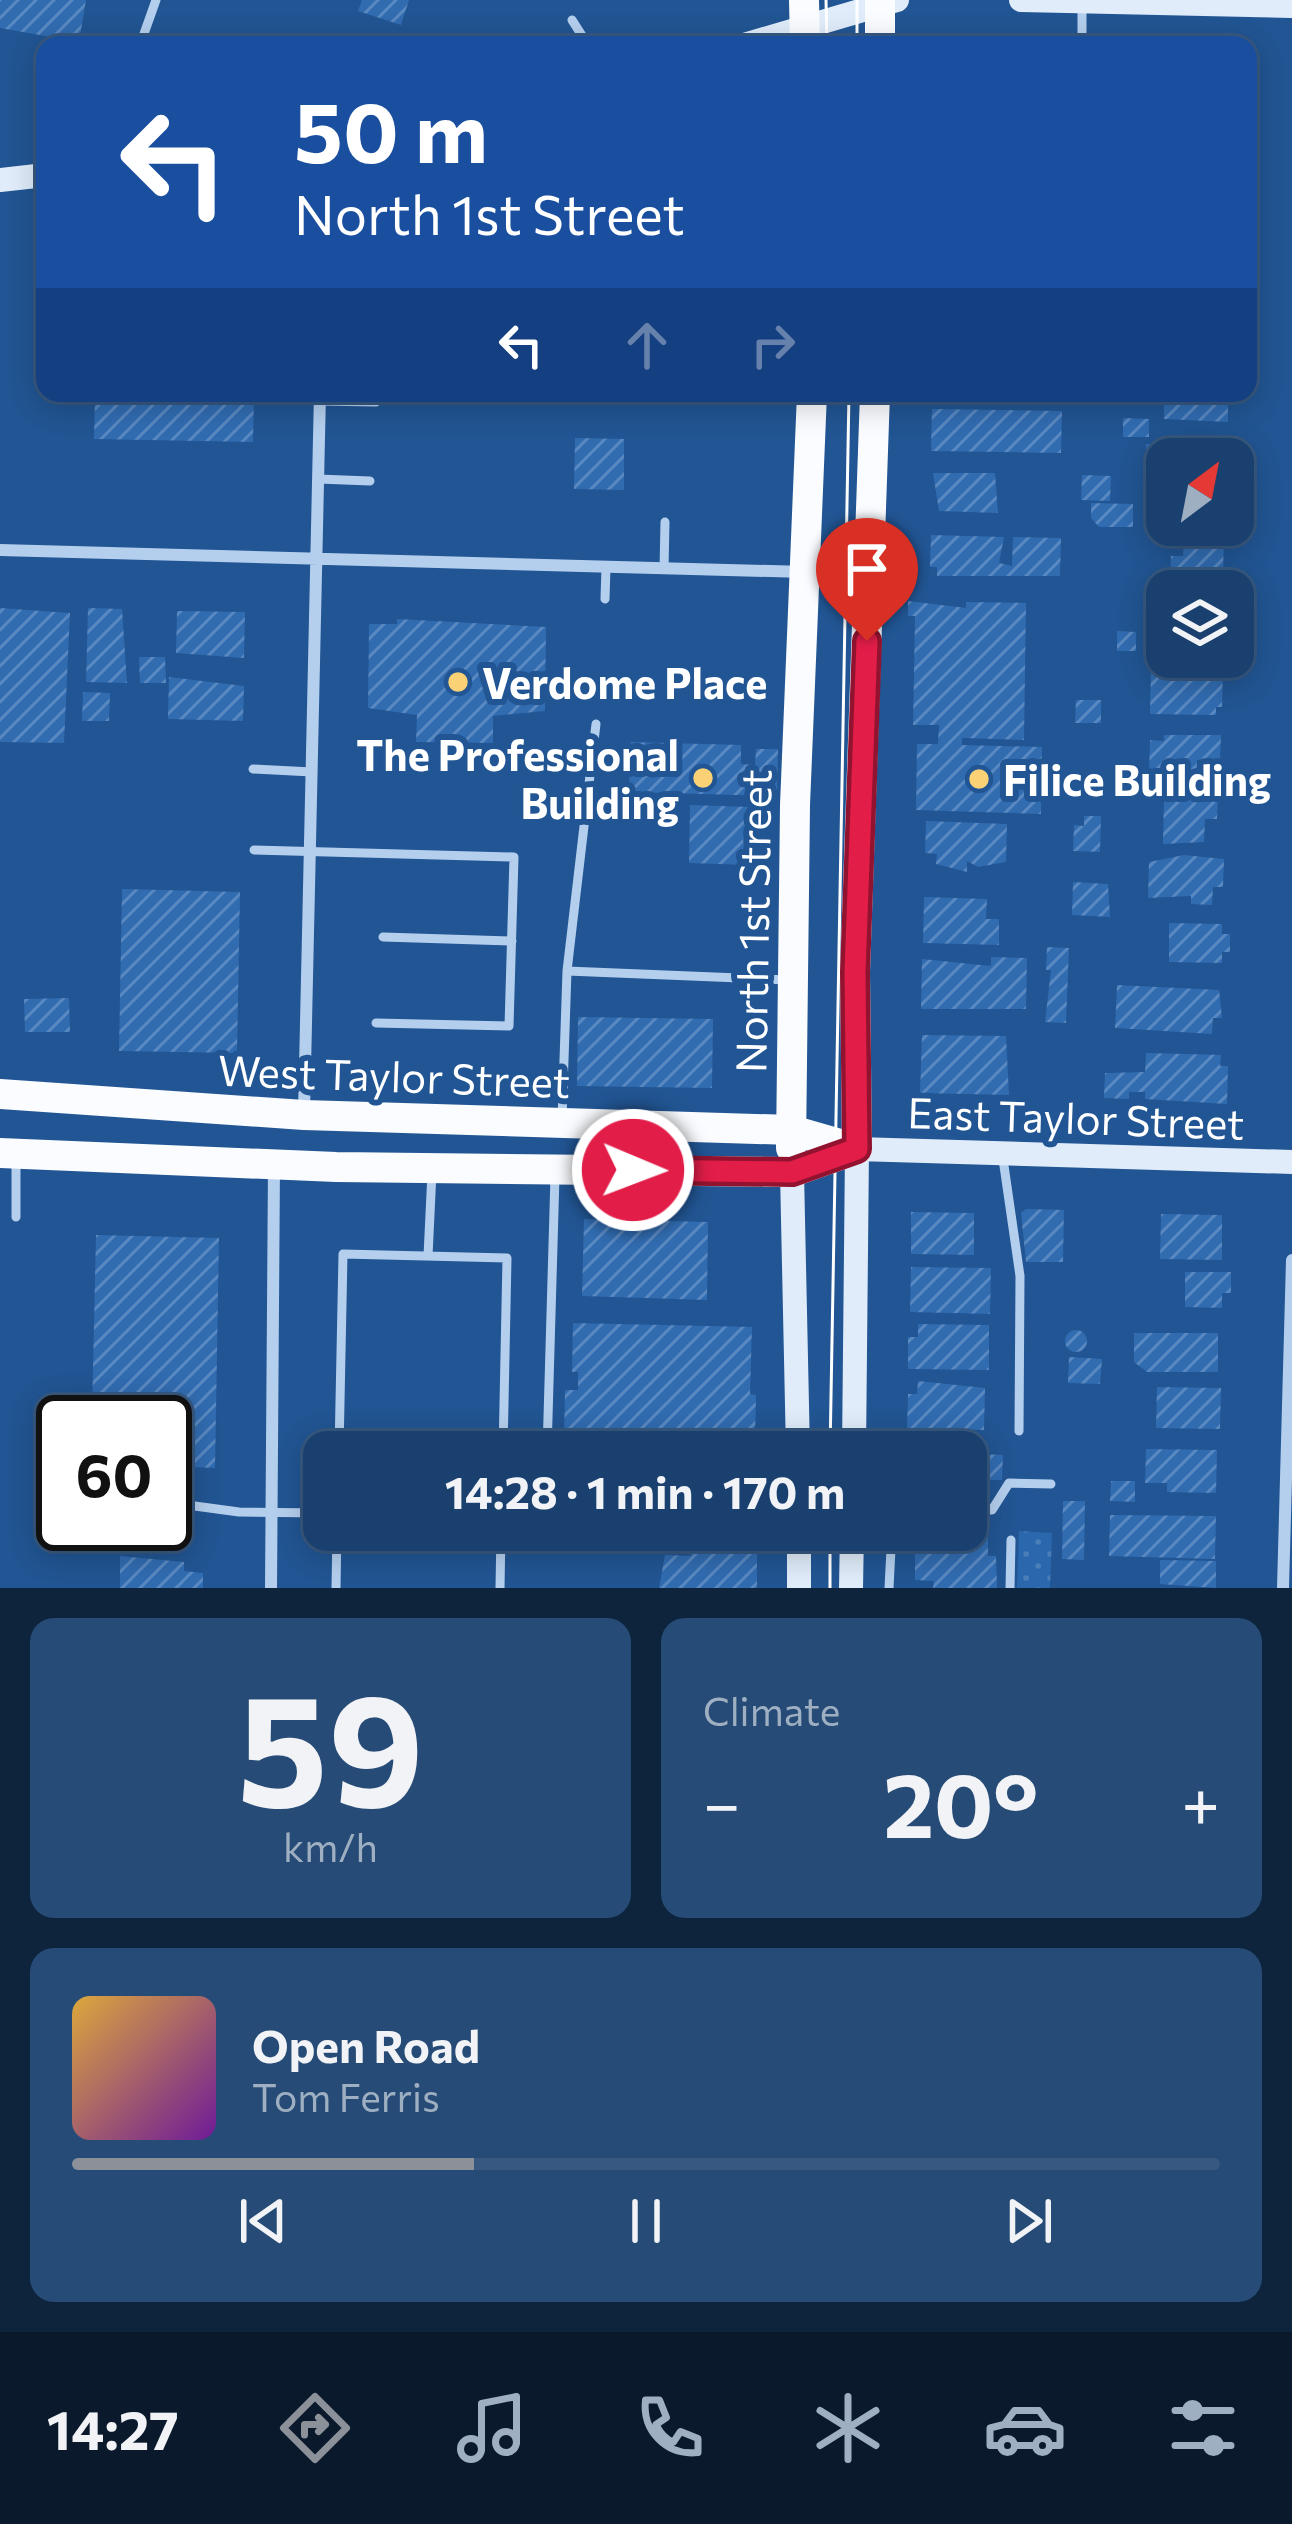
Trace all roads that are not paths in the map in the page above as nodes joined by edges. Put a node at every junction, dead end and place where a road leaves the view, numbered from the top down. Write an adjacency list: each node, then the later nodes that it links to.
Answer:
1 (156, 0): 9 (lane)
2 (1021, 0): 3 (main road)
3 (1046, 1): 5 (main road)
4 (886, 2): 8 (main road); 12 (main road)
5 (1082, 2): 6 (main road); 13 (lane)
6 (1292, 6)
7 (572, 20): 10 (lane)
8 (804, 24): 11 (main road)
9 (143, 36)
10 (582, 36)
11 (770, 36)
12 (881, 36)
13 (1082, 36)
14 (36, 176): 15 (main road)
15 (0, 180)
16 (320, 402): 19 (street)
17 (812, 402): 26 (main road, North 1st Street)
18 (875, 402): 42 (main road)
19 (318, 478): 20 (lane); 23 (street)
20 (370, 481)
21 (665, 522): 25 (lane)
22 (0, 550): 23 (street)
23 (316, 560): 24 (street); 30 (street)
24 (606, 567): 25 (street); 27 (lane)
25 (664, 568): 26 (street)
26 (806, 572): 36 (main road, North 1st Street)
27 (604, 599)
28 (596, 724): 35 (lane)
29 (253, 769): 30 (lane)
30 (311, 772): 32 (street)
31 (254, 850): 32 (lane)
32 (310, 852): 34 (lane); 39 (street)
33 (383, 938): 34 (lane)
34 (512, 941): 37 (lane)
35 (567, 971): 36 (lane); 40 (lane)
36 (791, 980): 41 (main road, North 1st Street)
37 (376, 1023)
38 (0, 1094): 39 (main road, West Taylor Street)
39 (304, 1114): 40 (main road, West Taylor Street)
40 (562, 1124): 41 (main road, West Taylor Street)
41 (791, 1130): 42 (main road, West Taylor Street); 49 (main road, North 1st Street)
42 (857, 1149): 44 (main road, East Taylor Street); 49 (main road); 57 (main road)
43 (8, 1153): 46 (main road); 50 (lane)
44 (1003, 1153): 45 (main road, East Taylor Street); 58 (lane)
45 (1292, 1162)
46 (274, 1166): 47 (main road); 62 (street)
47 (432, 1168): 48 (main road); 51 (lane)
48 (555, 1169): 49 (main road); 55 (lane)
49 (792, 1172): 56 (main road, North 1st Street)
50 (16, 1217)
51 (428, 1256): 53 (lane); 54 (lane)
52 (1292, 1260): 77 (street)
53 (339, 1431)
54 (503, 1431)
55 (548, 1431)
56 (797, 1431)
57 (854, 1431)
58 (1019, 1431)
59 (1051, 1484): 61 (lane)
60 (192, 1504): 62 (lane)
61 (987, 1510)
62 (274, 1511): 63 (lane); 70 (street)
63 (303, 1512)
64 (1011, 1540): 76 (lane)
65 (337, 1551): 71 (lane)
66 (501, 1551): 72 (lane)
67 (799, 1551): 73 (main road)
68 (852, 1551): 74 (main road)
69 (891, 1551): 75 (lane)
70 (271, 1588)
71 (336, 1588)
72 (500, 1588)
73 (799, 1588)
74 (851, 1588)
75 (889, 1588)
76 (1010, 1588)
77 (1283, 1588)

